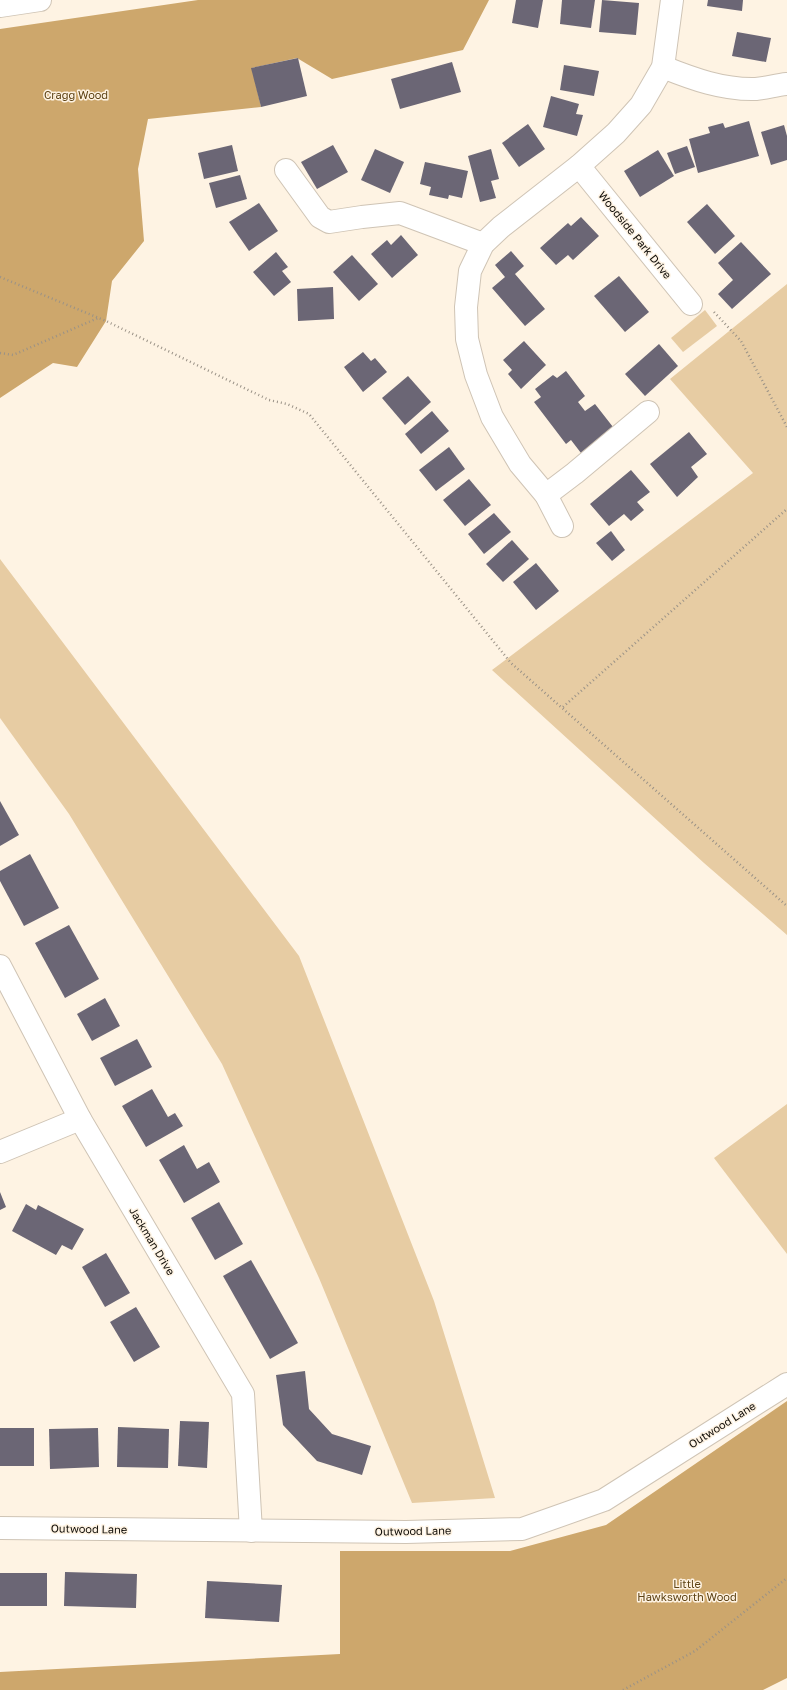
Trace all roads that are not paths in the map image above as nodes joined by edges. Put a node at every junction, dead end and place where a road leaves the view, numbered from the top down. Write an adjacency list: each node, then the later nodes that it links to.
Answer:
1 (40, 0): 3 (street)
2 (672, 0): 4 (street)
3 (0, 6)
4 (663, 67): 5 (street); 6 (street)
5 (787, 84)
6 (579, 166): 8 (street); 9 (street, Woodside Park Drive)
7 (286, 170): 8 (street)
8 (483, 244): 11 (street)
9 (691, 304)
10 (648, 412): 11 (street)
11 (546, 495): 12 (street)
12 (562, 526)
13 (0, 966): 14 (street, Jackman Drive)
14 (80, 1119): 15 (street); 18 (street, Jackman Drive)
15 (0, 1152)
16 (787, 1384): 18 (street, Outwood Lane)
17 (0, 1528): 18 (street, Outwood Lane)
18 (251, 1531)

